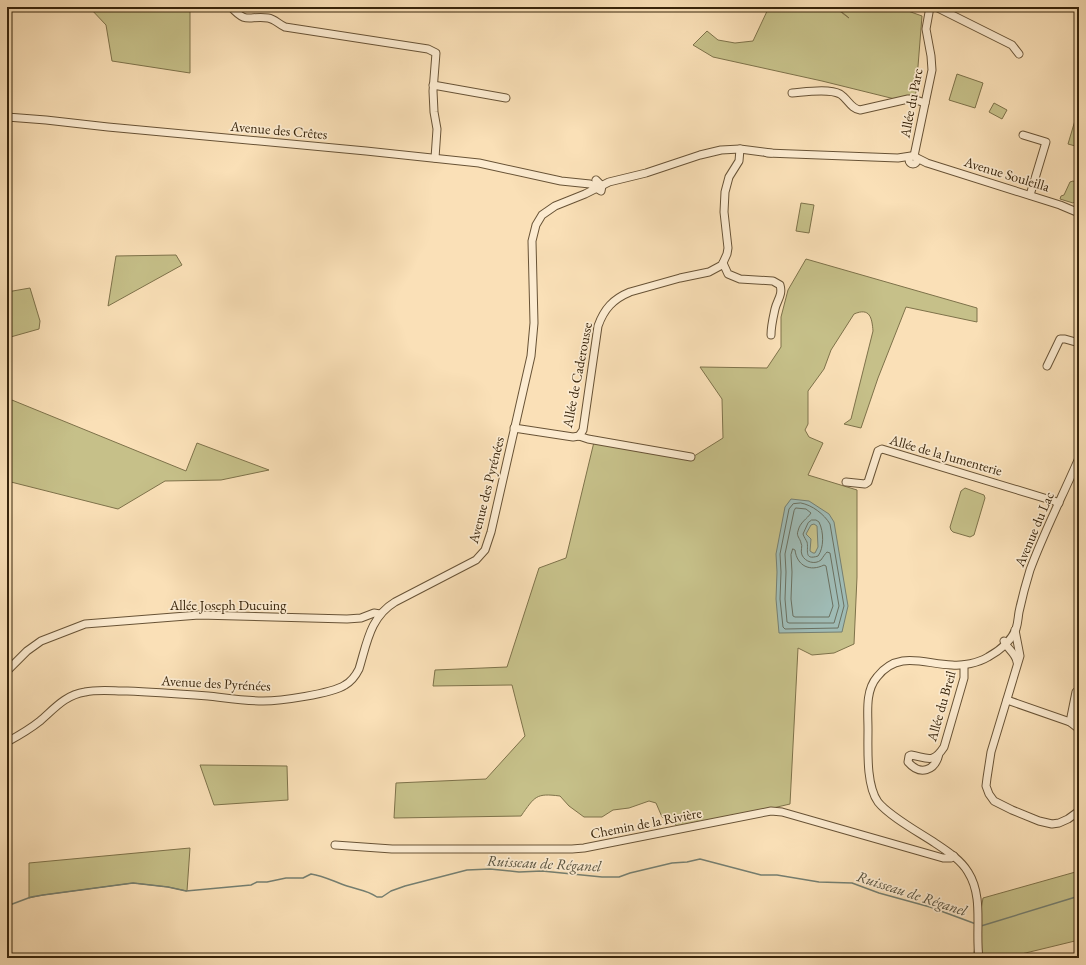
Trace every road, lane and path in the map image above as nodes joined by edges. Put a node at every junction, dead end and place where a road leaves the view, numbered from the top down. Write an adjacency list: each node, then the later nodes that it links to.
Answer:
1 (232, 7): 5 (street)
2 (930, 7): 8 (street, Allée du Parc)
3 (936, 7): 4 (street)
4 (1019, 54)
5 (433, 85): 7 (street); 12 (street)
6 (792, 93): 8 (street)
7 (506, 98)
8 (925, 103): 13 (street, Allée du Parc)
9 (7, 117): 12 (street, Avenue des Crêtes)
10 (1023, 135): 21 (street)
11 (740, 151): 13 (street); 14 (street, Avenue des Pyrénées); 24 (street)
12 (435, 158): 15 (street, Avenue des Crêtes)
13 (913, 159): 21 (street, Avenue Souleilla)
14 (674, 164): 17 (street, Avenue des Pyrénées); 19 (street, Avenue des Pyrénées)
15 (548, 177): 16 (street, Avenue des Crêtes); 18 (street, Avenue des Crêtes)
16 (596, 180): 17 (street, Avenue des Crêtes); 19 (street)
17 (608, 182): 19 (street, Avenue des Pyrénées)
18 (583, 183): 19 (street, Avenue des Crêtes); 20 (street)
19 (600, 189): 20 (street, Avenue des Pyrénées); 22 (street, Avenue des Pyrénées)
20 (586, 194): 22 (street, Avenue des Pyrénées)
21 (1030, 195): 23 (street, Avenue Souleilla)
22 (563, 203): 28 (street, Avenue des Pyrénées)
23 (1079, 213)
24 (723, 263): 25 (street); 29 (street, Allée de Caderousse)
25 (771, 335)
26 (1079, 343): 27 (street)
27 (1047, 366)
28 (514, 428): 29 (street, Allée de Caderousse); 35 (street, Avenue des Pyrénées)
29 (579, 436): 30 (street)
30 (691, 457)
31 (1079, 458): 33 (street, Avenue du Lac)
32 (846, 482): 33 (street, Allée de la Jumenterie)
33 (1059, 503): 34 (street, Avenue du Lac)
34 (1019, 612): 36 (street, Avenue du Lac); 37 (street, Avenue du Lac)
35 (380, 614): 41 (street, Allée Joseph Ducuing); 46 (street, Avenue des Pyrénées)
36 (1015, 630): 37 (street, Avenue du Lac); 38 (street)
37 (1006, 641): 38 (street); 39 (street); 40 (street, Avenue du Lac)
38 (1019, 652): 39 (street)
39 (1018, 664): 43 (street)
40 (964, 665): 47 (street, Allée du Breil); 50 (street, Avenue du Lac)
41 (7, 671)
42 (1076, 692): 44 (street)
43 (1007, 700): 44 (street); 48 (street)
44 (1070, 722): 45 (street)
45 (1079, 729)
46 (7, 742)
47 (940, 754)
48 (1079, 811)
49 (335, 845): 50 (street, Chemin de la Rivière)
50 (954, 856): 51 (street, Avenue du Lac)
51 (979, 958)

